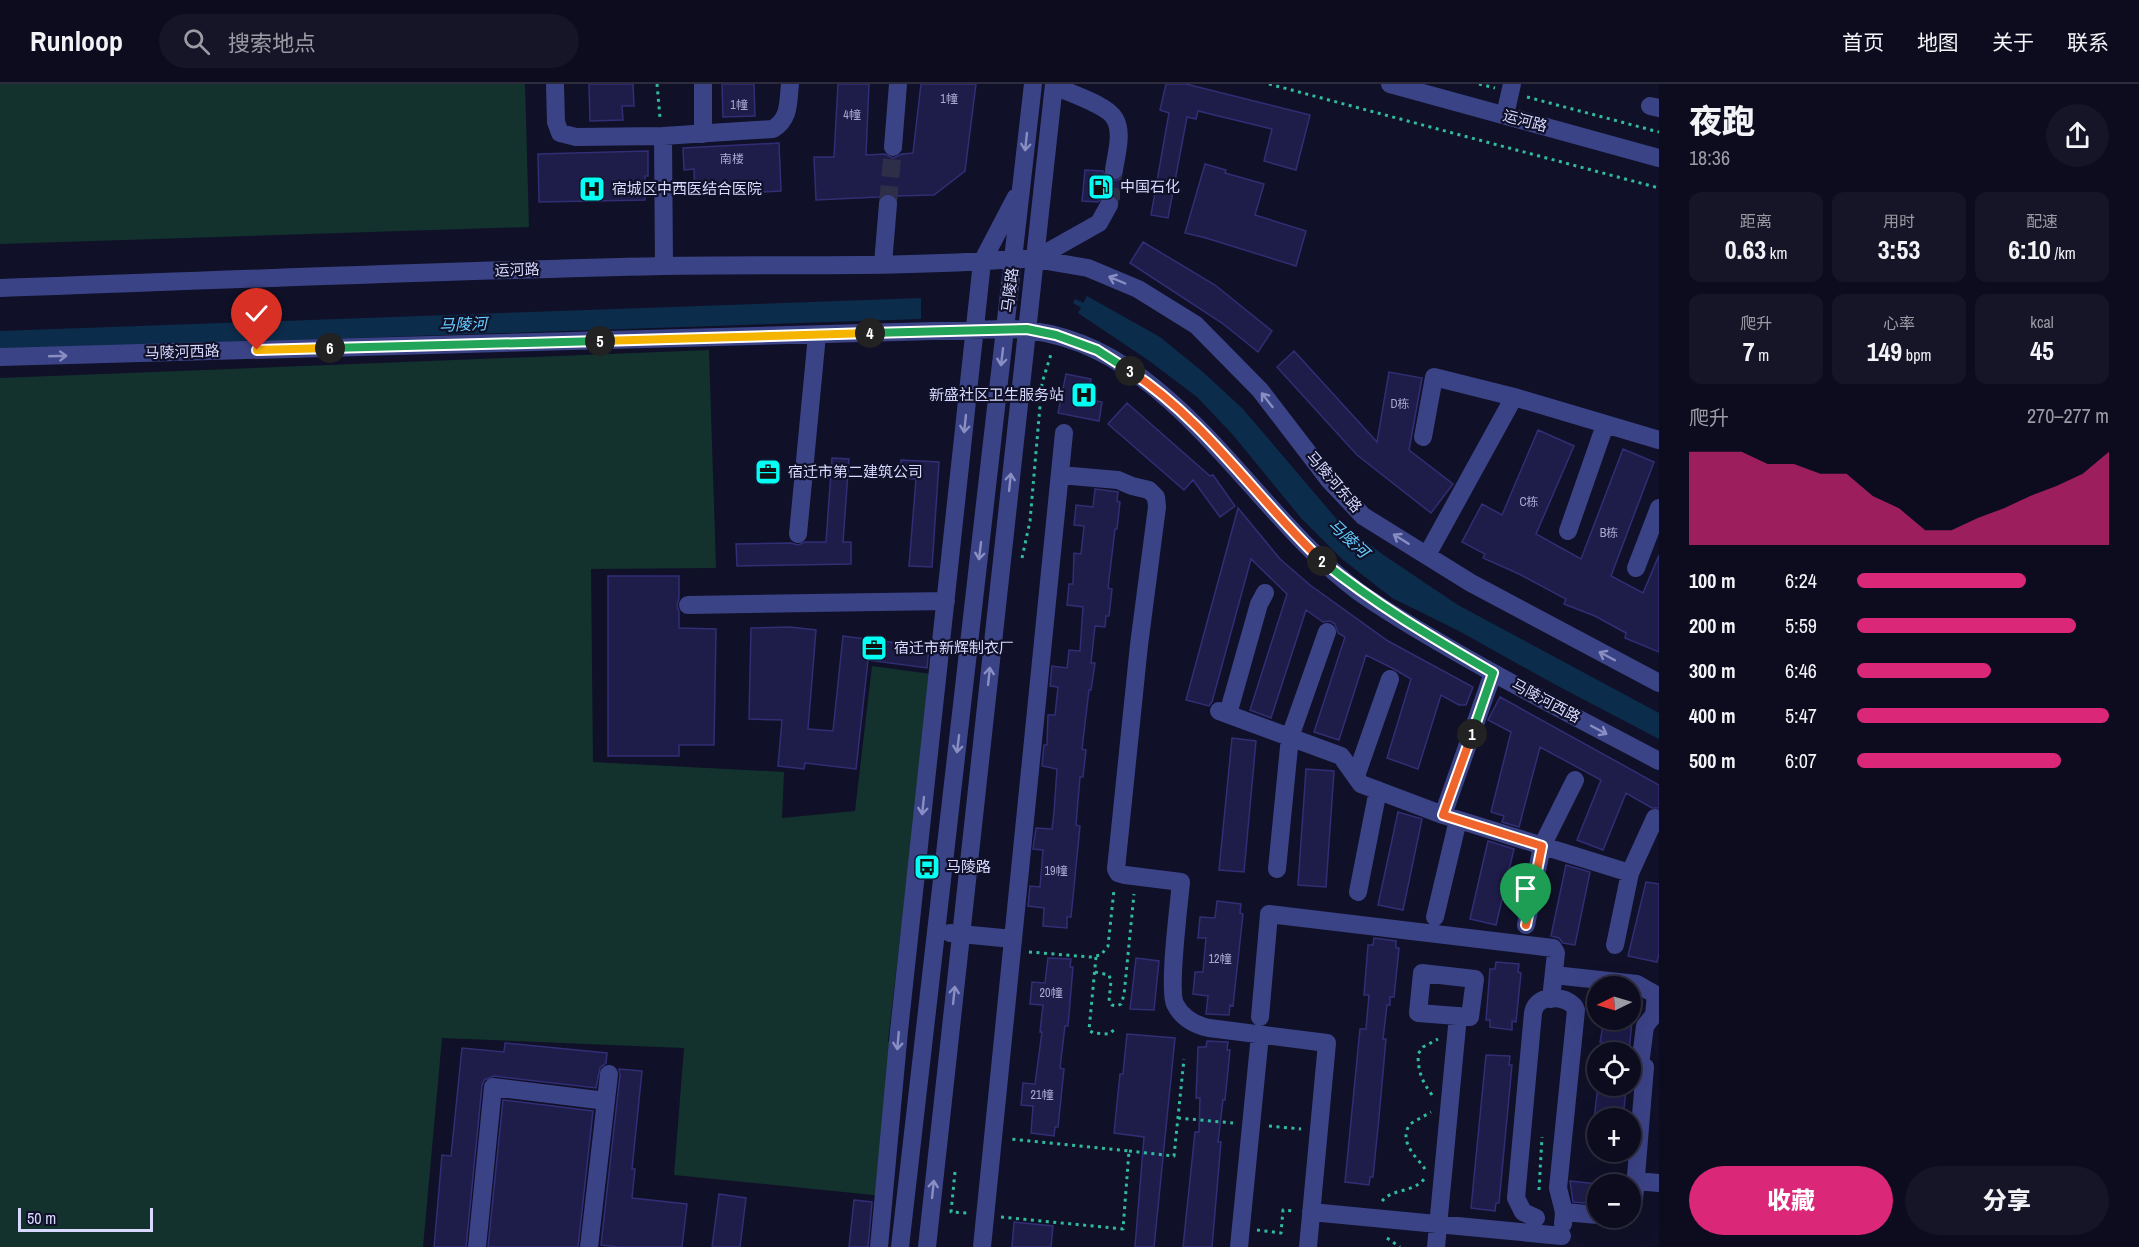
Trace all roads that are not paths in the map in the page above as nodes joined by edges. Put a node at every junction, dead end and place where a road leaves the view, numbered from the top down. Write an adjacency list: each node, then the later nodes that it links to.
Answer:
1 (555, 84): 11 (street)
2 (704, 84): 10 (street)
3 (790, 84): 10 (street)
4 (898, 84): 12 (street)
5 (1032, 84): 15 (street, 马陵路, one-way to 15)
6 (1390, 84): 9 (street, 运河路)
7 (1054, 85): 14 (street); 19 (street, 马陵路)
8 (1511, 88): 9 (street)
9 (1505, 115): 13 (street, 运河路)
10 (703, 134): 11 (street)
11 (663, 136): 22 (street)
12 (893, 147)
13 (1659, 158)
14 (1114, 170)
15 (1021, 187): 18 (street, 马陵路); 20 (street)
16 (888, 204): 21 (street)
17 (1109, 205): 19 (street)
18 (1014, 259): 19 (street, 运河路); 20 (street, 运河路); 24 (street, 马陵路)
19 (1035, 260): 25 (street, 马陵路); 38 (street, 马陵河东路, one-way to 19)
20 (982, 262): 21 (street, 运河路); 26 (street)
21 (883, 264): 22 (street, 运河路)
22 (664, 266): 23 (street, 运河路)
23 (0, 288)
24 (1005, 329): 25 (street, 马陵河西路); 26 (street, 马陵河西路); 60 (street, 马陵路, one-way to 60)
25 (1027, 329): 44 (street, 马陵河西路); 61 (street, 马陵路, one-way to 25)
26 (975, 330): 27 (street, 马陵河西路); 41 (street, one-way to 41)
27 (817, 335): 28 (street, 马陵河西路, one-way to 27); 37 (street)
28 (0, 357)
29 (1514, 397): 30 (street); 32 (street); 38 (street)
30 (1605, 425): 33 (street); 36 (street)
31 (1064, 433): 34 (street)
32 (1423, 437)
33 (1659, 440)
34 (1060, 475): 62 (street); 67 (street)
35 (1659, 508): 39 (street)
36 (1568, 531)
37 (798, 534)
38 (1427, 555): 46 (street, 马陵河东路, one-way to 38)
39 (1636, 568)
40 (1265, 593): 47 (street)
41 (946, 601): 42 (street); 81 (street, one-way to 81)
42 (688, 605)
43 (1327, 632): 47 (street)
44 (1493, 673): 48 (street, 马陵河西路, one-way to 48); 52 (street)
45 (1390, 679): 49 (street)
46 (1659, 683)
47 (1290, 737): 49 (street); 55 (street)
48 (1659, 761)
49 (1356, 776): 51 (street)
50 (1575, 780): 54 (street)
51 (1378, 790): 52 (street); 57 (street)
52 (1451, 818): 54 (street); 58 (street)
53 (1655, 818): 56 (street)
54 (1542, 846): 56 (street); 59 (street)
55 (1276, 869)
56 (1630, 873): 63 (street)
57 (1358, 892)
58 (1435, 917)
59 (1526, 925)
60 (937, 931): 61 (street); 82 (street, 马陵路)
61 (961, 934): 62 (street); 83 (street, 马陵路, one-way to 61)
62 (1012, 945): 84 (street)
63 (1615, 945)
64 (1554, 975): 65 (street); 67 (street); 70 (street)
65 (1551, 999): 74 (street); 76 (street)
66 (1458, 1016): 86 (street)
67 (1260, 1026): 73 (street); 77 (street)
68 (609, 1074): 69 (street)
69 (606, 1101): 79 (street); 80 (street)
70 (1637, 1174)
71 (1641, 1181): 72 (street)
72 (1659, 1183)
73 (1311, 1212): 78 (street); 85 (street)
74 (1564, 1212): 75 (street); 78 (street)
75 (1587, 1214)
76 (1536, 1218)
77 (1240, 1238)
78 (1561, 1242)
79 (477, 1247)
80 (589, 1247)
81 (879, 1247)
82 (900, 1247)
83 (927, 1247)
84 (982, 1247)
85 (1308, 1247)
86 (1436, 1247)

